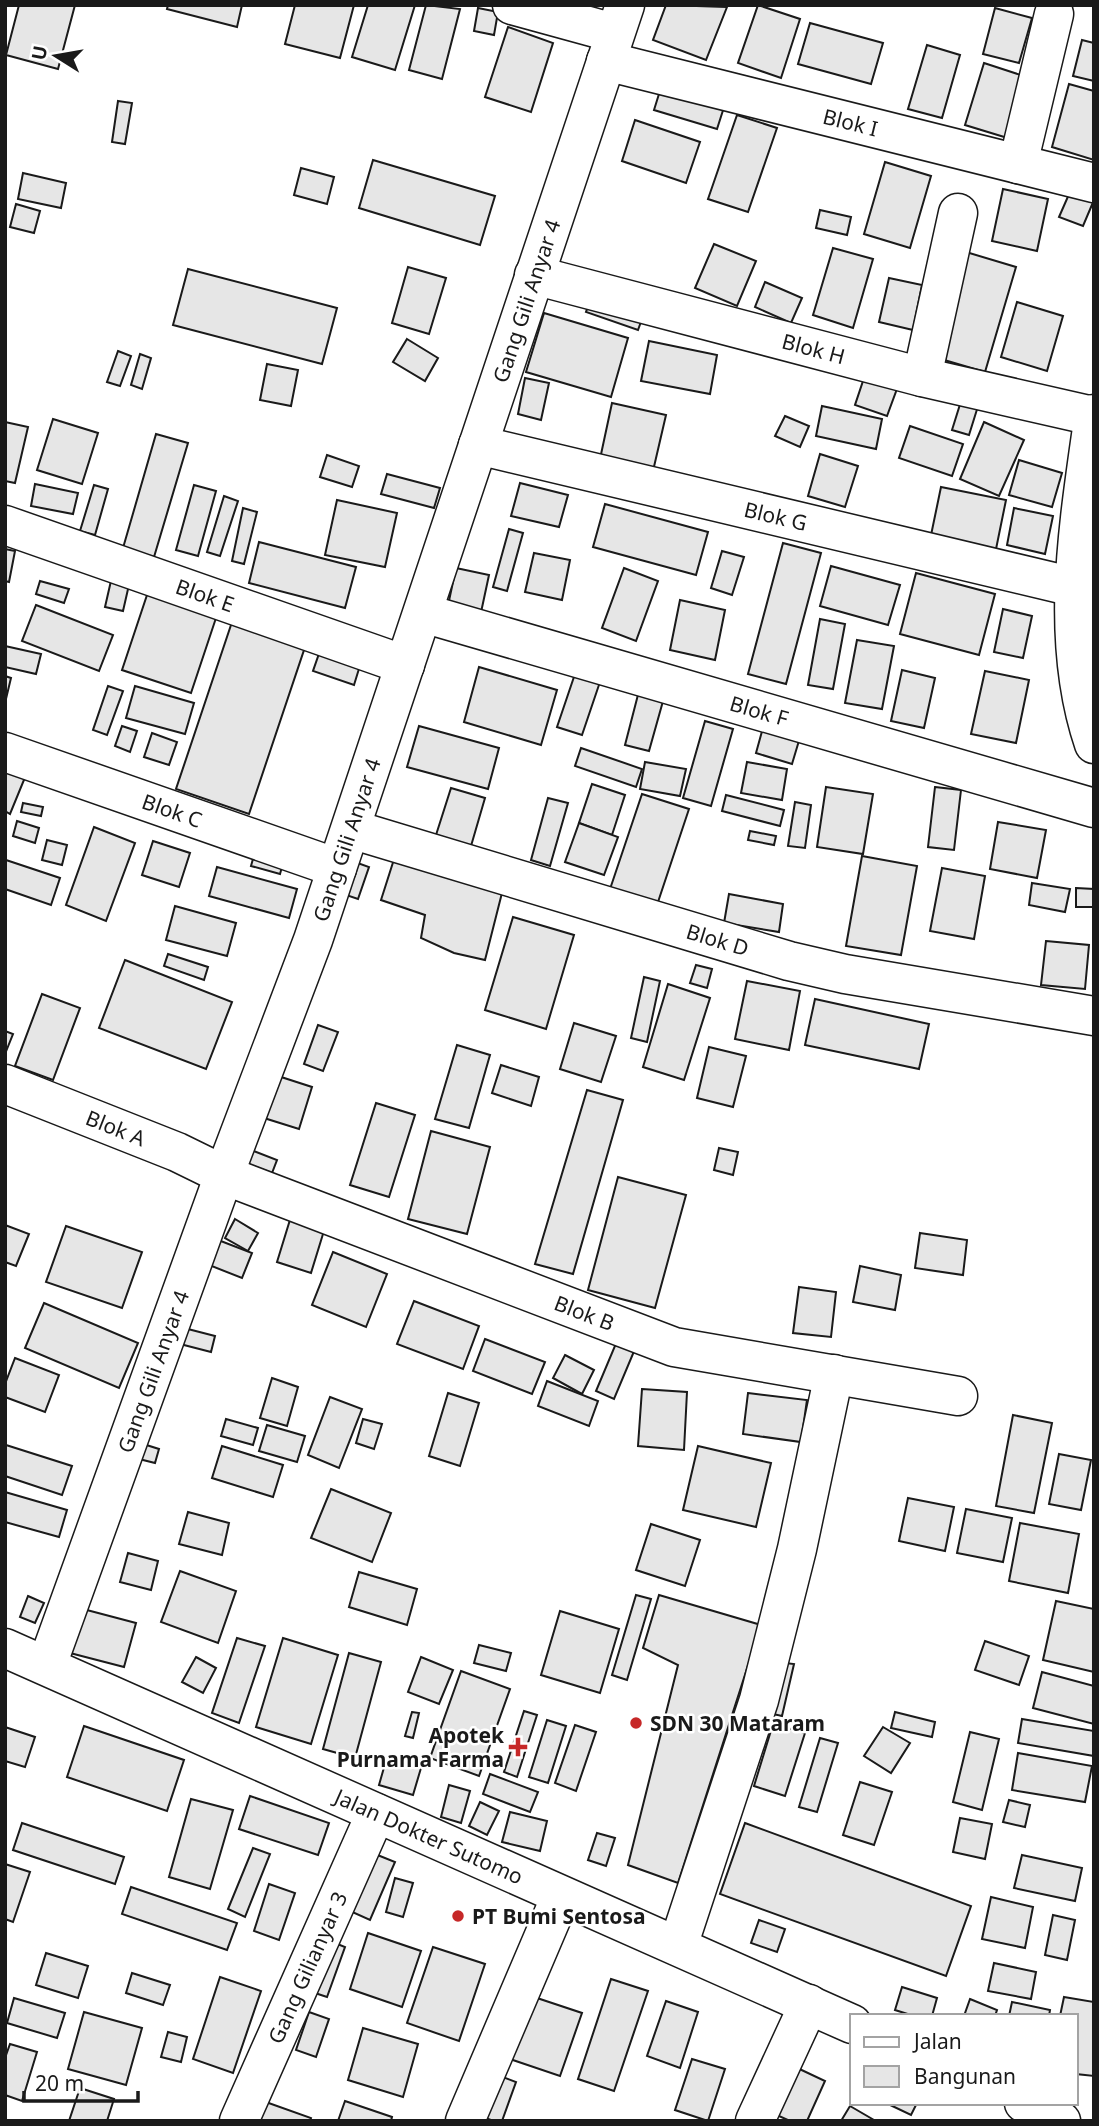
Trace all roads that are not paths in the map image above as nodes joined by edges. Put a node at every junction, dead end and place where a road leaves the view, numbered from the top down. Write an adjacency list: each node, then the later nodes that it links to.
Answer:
1 (512, 5): 3 (street, Blok I)
2 (1054, 15): 4 (street)
3 (615, 33): 4 (street, Blok I); 7 (street, Gang Gili Anyar 4)
4 (1018, 164): 5 (street, Blok I)
5 (1094, 183)
6 (958, 213): 8 (street)
7 (534, 275): 8 (street, Blok H); 10 (street, Gang Gili Anyar 4)
8 (922, 377): 9 (street, Blok H)
9 (1094, 415): 12 (street)
10 (478, 444): 12 (street, Blok G); 13 (street, Gang Gili Anyar 4)
11 (5, 525): 14 (street, Blok E)
12 (1074, 587): 15 (street)
13 (423, 613): 14 (street, Gang Gili Anyar 4); 17 (street, Blok F)
14 (405, 665): 18 (street, Gang Gili Anyar 4)
15 (1094, 744)
16 (5, 752): 19 (street, Blok C)
17 (1094, 808)
18 (351, 829): 19 (street, Gang Gili Anyar 4); 20 (street, Blok D)
19 (337, 868): 22 (street, Gang Gili Anyar 4)
20 (1094, 1016)
21 (5, 1084): 22 (street, Blok A)
22 (223, 1175): 23 (street, Blok B); 26 (street, Gang Gili Anyar 4)
23 (834, 1374): 24 (street, Blok B); 29 (street)
24 (958, 1396)
25 (5, 1648): 26 (street, Jalan Dokter Sutomo)
26 (47, 1665): 27 (street, Jalan Dokter Sutomo)
27 (376, 1812): 28 (street, Jalan Dokter Sutomo); 32 (street, Gang Gilianyar 3)
28 (561, 1896): 29 (street, Jalan Dokter Sutomo); 33 (street)
29 (678, 1945): 30 (street, Jalan Dokter Sutomo)
30 (809, 2004): 31 (street, Jalan Dokter Sutomo); 34 (street)
31 (850, 2023)
32 (239, 2121)
33 (465, 2121)
34 (755, 2121)

